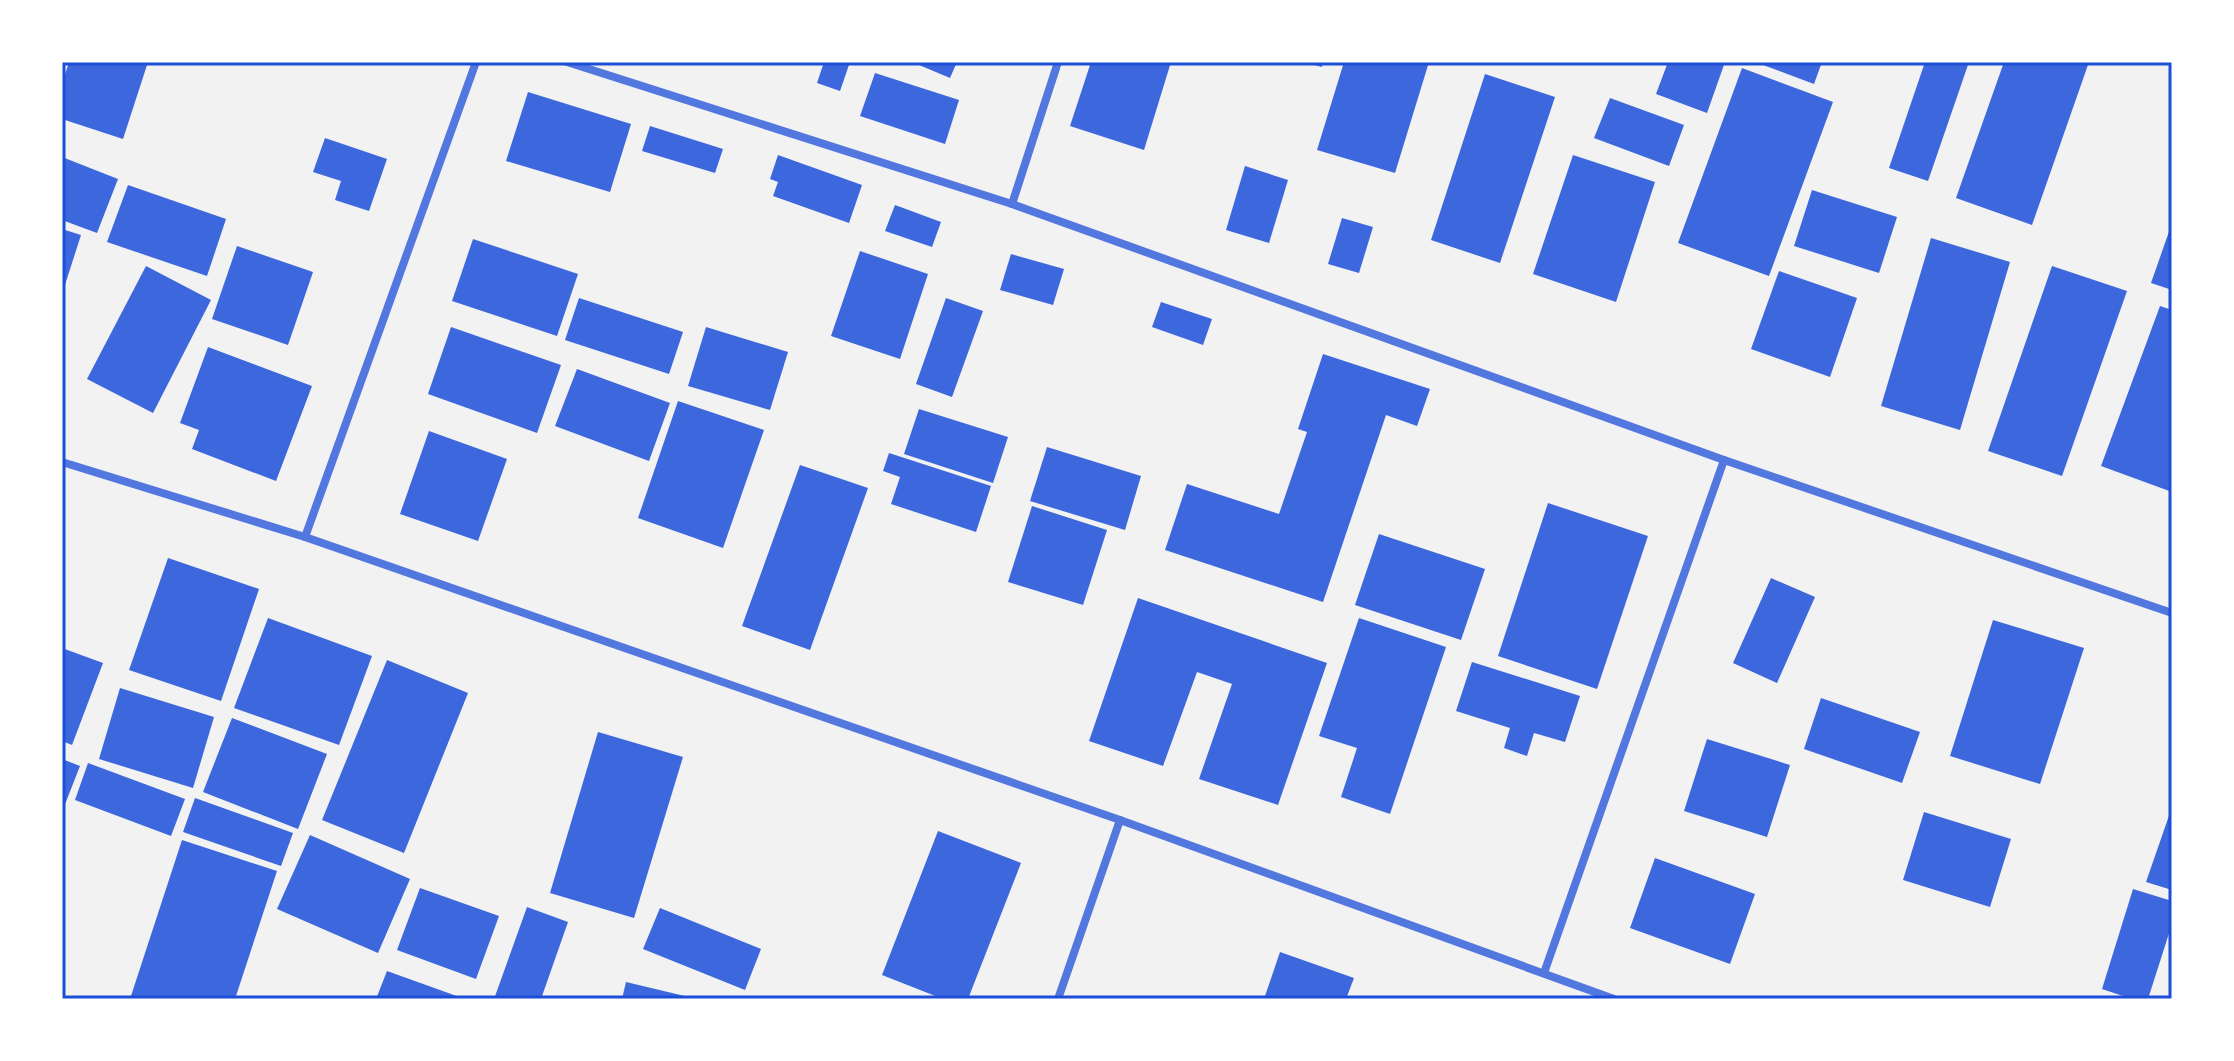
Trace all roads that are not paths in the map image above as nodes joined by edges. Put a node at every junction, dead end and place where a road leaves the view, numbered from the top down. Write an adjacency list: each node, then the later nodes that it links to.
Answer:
1 (476, 62): 7 (street)
2 (567, 62): 4 (street)
3 (1058, 62): 4 (street)
4 (1012, 204): 5 (street)
5 (1724, 460): 8 (street); 10 (street)
6 (62, 462): 7 (street)
7 (305, 537): 9 (street)
8 (2172, 613)
9 (1120, 820): 10 (street); 11 (street)
10 (1544, 973): 12 (street)
11 (1058, 999)
12 (1614, 999)

